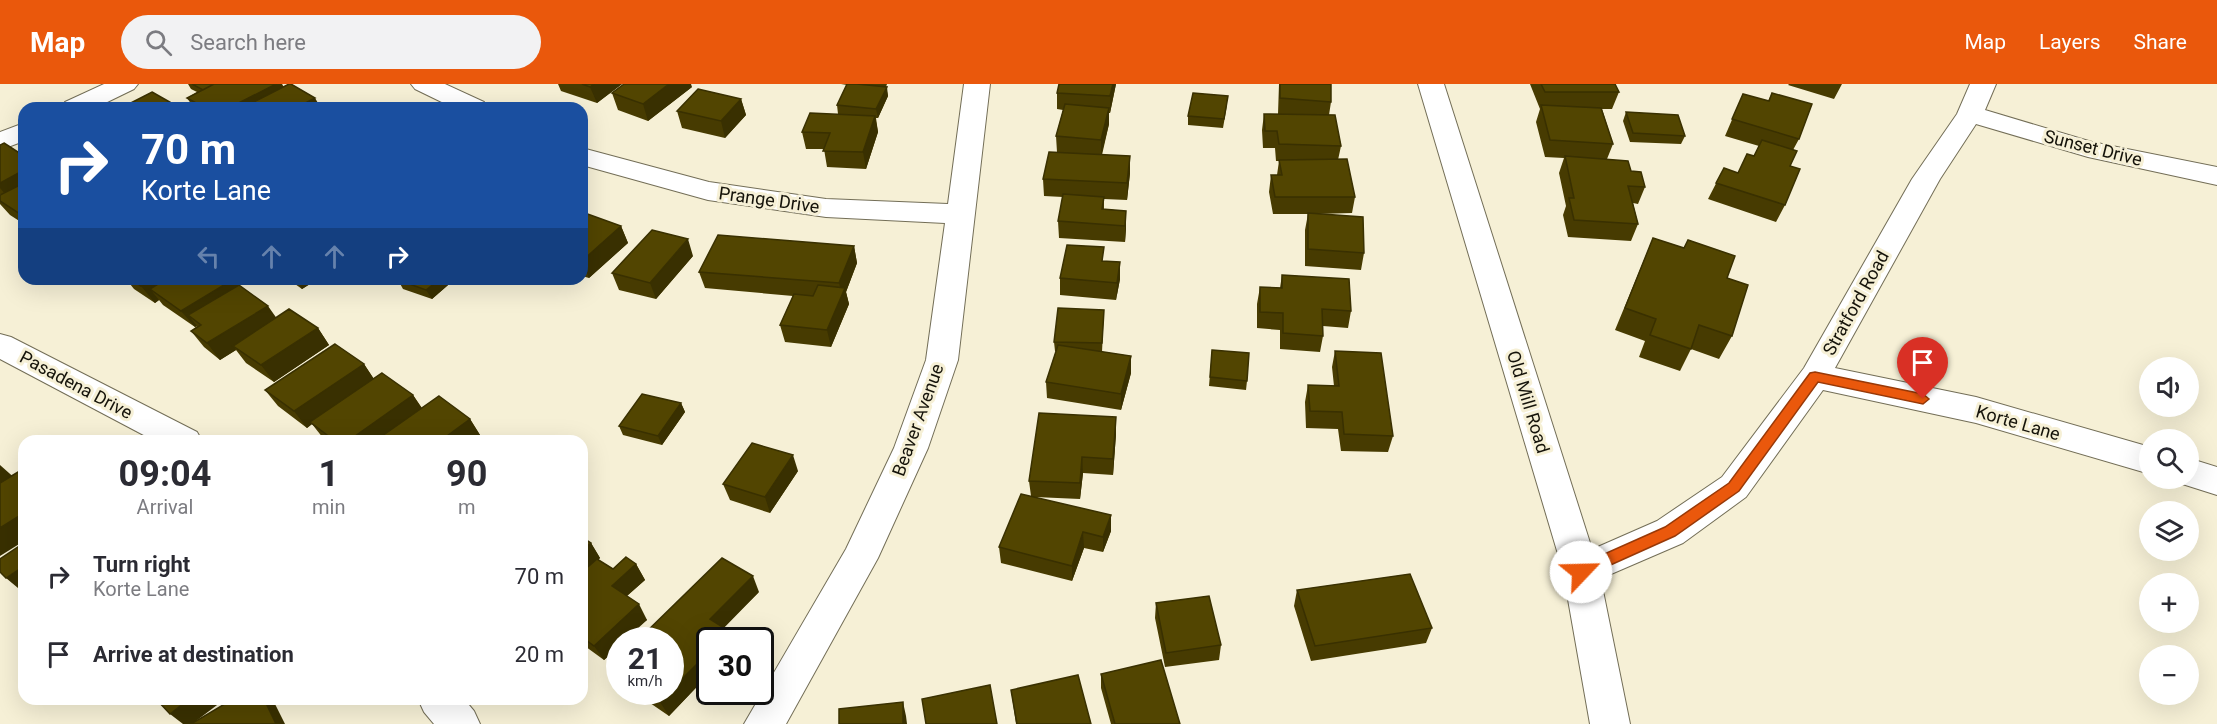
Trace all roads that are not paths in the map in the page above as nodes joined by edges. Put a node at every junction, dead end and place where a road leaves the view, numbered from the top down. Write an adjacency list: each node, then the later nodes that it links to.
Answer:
1 (125, 84): 6 (street)
2 (424, 84): 7 (street)
3 (977, 84): 13 (street, Beaver Avenue)
4 (1431, 84): 20 (street, Old Mill Road)
5 (1983, 84): 8 (street, Stratford Road)
6 (87, 102)
7 (462, 102)
8 (1970, 114): 12 (street, Sunset Drive); 15 (street, Stratford Road)
9 (18, 134): 10 (street)
10 (0, 142)
11 (588, 158): 13 (street, Prange Drive)
12 (2217, 176)
13 (961, 214): 23 (street, Beaver Avenue)
14 (0, 345): 16 (street, Pasadena Drive)
15 (1815, 376): 17 (street, Korte Lane); 20 (street, Stratford Road)
16 (173, 435)
17 (2139, 458)
18 (2199, 475): 19 (street)
19 (2217, 481)
20 (1581, 572): 24 (street, Old Mill Road)
21 (443, 705): 22 (street)
22 (460, 724)
23 (764, 724)
24 (1610, 724)

